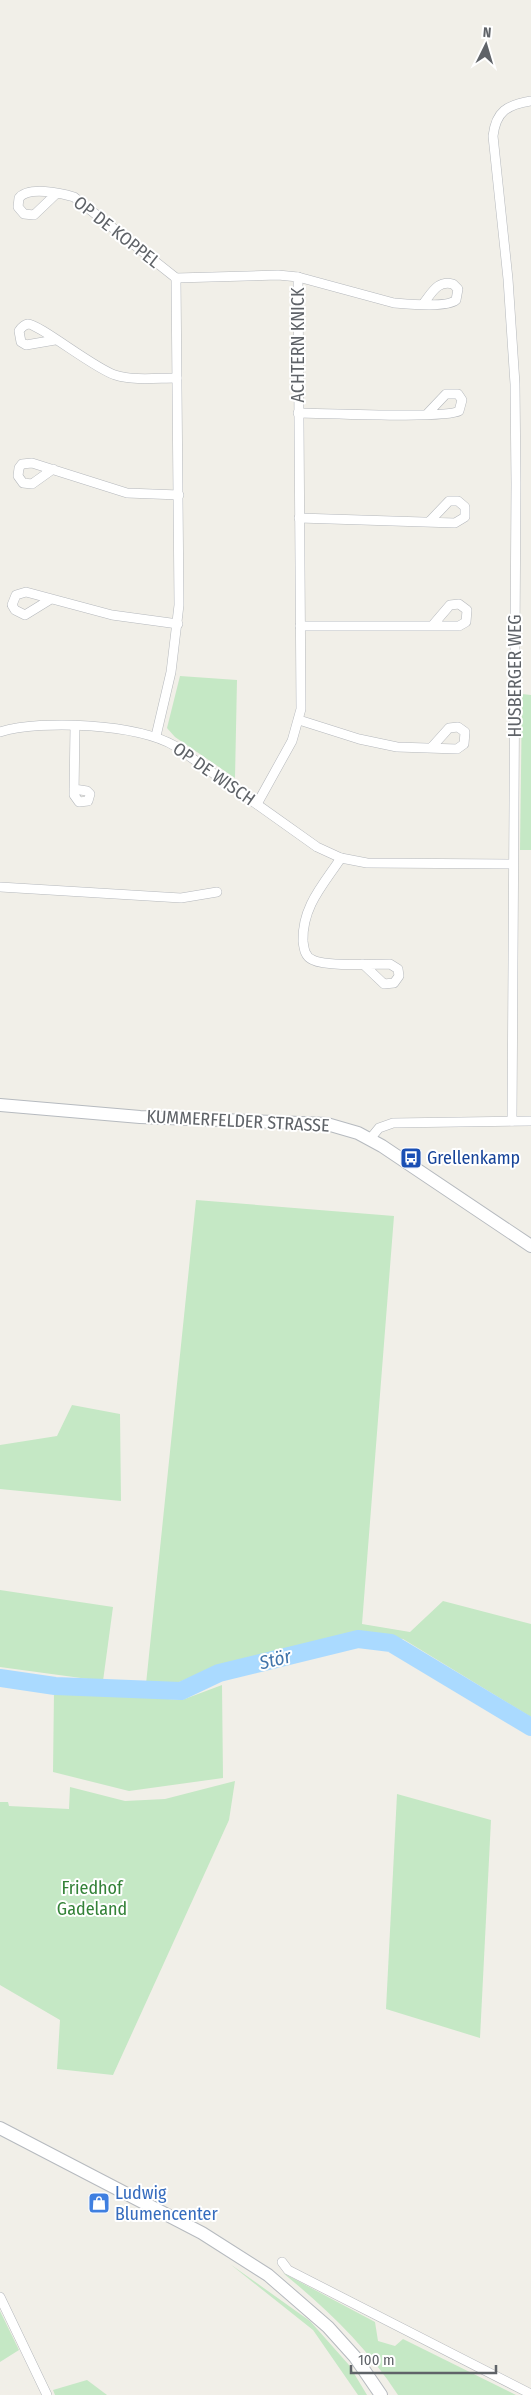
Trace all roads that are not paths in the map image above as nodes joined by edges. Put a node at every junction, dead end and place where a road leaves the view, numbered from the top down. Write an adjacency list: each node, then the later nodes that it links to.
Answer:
1 (531, 101): 27 (street, HUSBERGER WEG)
2 (56, 194): 5 (street, OP DE KOPPEL)
3 (234, 276): 4 (street, ACHTERN KNICK); 5 (street, OP DE KOPPEL)
4 (298, 277): 6 (street, ACHTERN KNICK); 9 (street, ACHTERN KNICK)
5 (176, 278): 8 (street, OP DE KOPPEL)
6 (423, 304)
7 (55, 340): 8 (street)
8 (177, 378): 12 (street, OP DE KOPPEL)
9 (298, 413): 10 (street, ACHTERN KNICK); 13 (street, ACHTERN KNICK)
10 (427, 414)
11 (53, 470): 12 (street)
12 (179, 495): 16 (street, OP DE KOPPEL)
13 (299, 518): 14 (street); 17 (street, ACHTERN KNICK)
14 (429, 522)
15 (52, 599): 16 (street)
16 (178, 624): 22 (street, OP DE KOPPEL)
17 (300, 626): 18 (street); 19 (street, ACHTERN KNICK)
18 (432, 626)
19 (299, 720): 23 (street); 25 (street, ACHTERN KNICK)
20 (75, 726): 21 (street, OP DE WISCH); 22 (street, OP DE WISCH); 24 (street)
21 (0, 732)
22 (156, 736): 25 (street, OP DE WISCH)
23 (431, 748)
24 (74, 788)
25 (257, 804): 26 (street, OP DE WISCH)
26 (341, 858): 27 (street, OP DE WISCH); 30 (street)
27 (514, 864): 32 (street, HUSBERGER WEG)
28 (0, 886): 29 (street)
29 (217, 892)
30 (363, 964)
31 (0, 1105): 34 (street, KUMMERFELDER STRASSE)
32 (512, 1121): 33 (street); 34 (street)
33 (531, 1121)
34 (370, 1139): 35 (street, KUMMERFELDER STRASSE)
35 (531, 1246)
36 (0, 2128): 41 (street)
37 (282, 2262): 39 (street)
38 (0, 2297): 40 (street)
39 (531, 2394)
40 (47, 2395)
41 (381, 2395)

